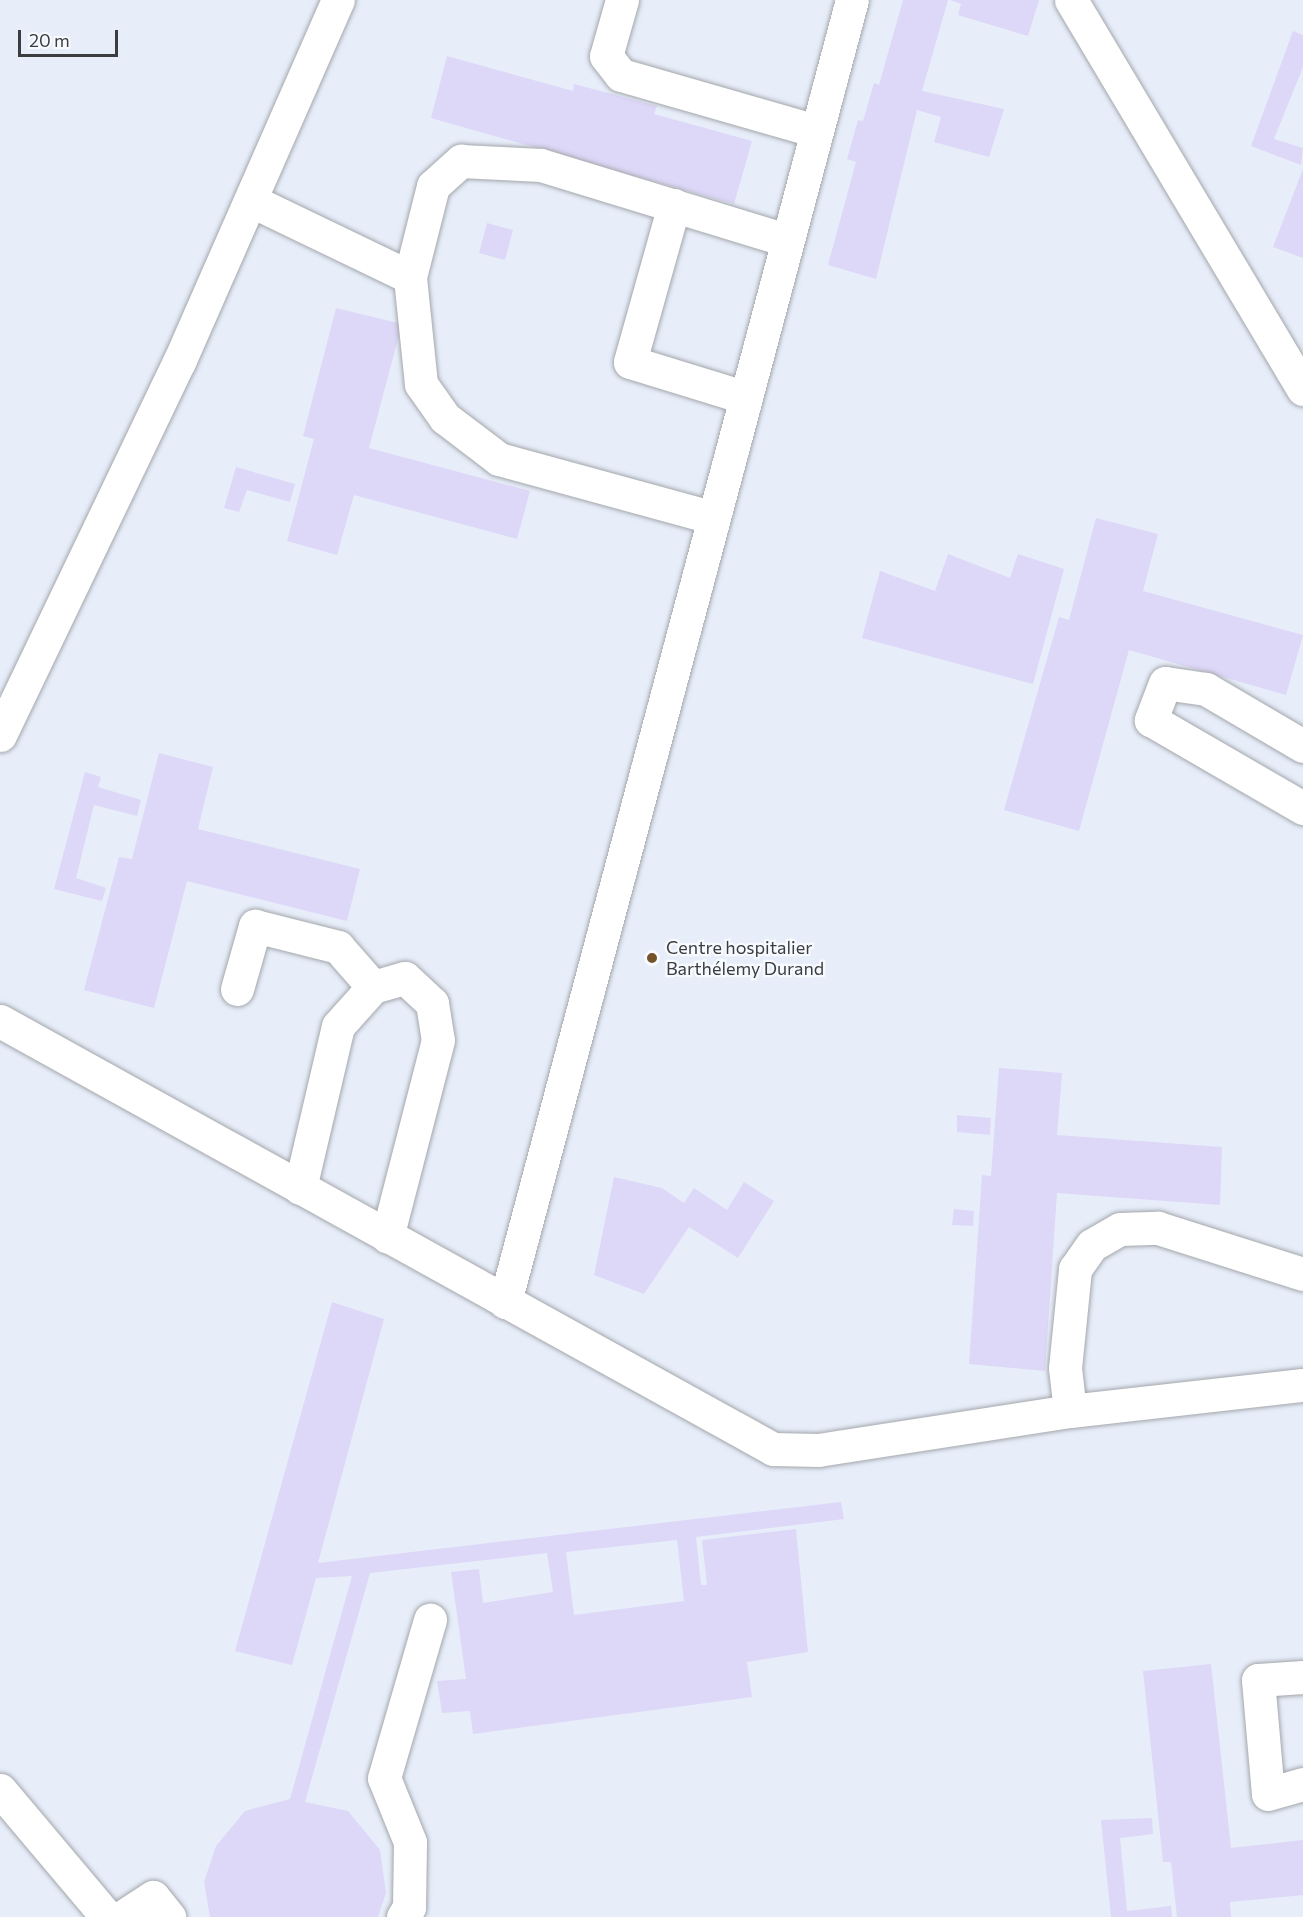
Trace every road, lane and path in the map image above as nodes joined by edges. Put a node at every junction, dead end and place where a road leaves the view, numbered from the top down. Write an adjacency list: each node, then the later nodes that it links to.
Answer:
1 (338, 0): 6 (lane)
2 (622, 0): 5 (lane)
3 (852, 0): 5 (lane)
4 (1071, 0): 10 (lane)
5 (816, 131): 8 (lane)
6 (252, 201): 9 (lane); 13 (lane)
7 (674, 205): 8 (lane); 9 (lane); 11 (lane)
8 (787, 240): 11 (lane)
9 (410, 277): 12 (lane)
10 (1303, 389)
11 (744, 397): 12 (lane)
12 (711, 517): 22 (lane)
13 (0, 735)
14 (1303, 746): 15 (lane)
15 (1303, 808)
16 (373, 987): 17 (lane); 19 (lane); 20 (lane)
17 (237, 989)
18 (0, 1021): 19 (lane)
19 (300, 1188): 20 (lane)
20 (387, 1237): 22 (lane)
21 (1303, 1274): 24 (lane)
22 (505, 1302): 24 (lane)
23 (1303, 1385): 24 (lane)
24 (1070, 1411)
25 (430, 1620): 32 (lane)
26 (1303, 1677): 27 (lane)
27 (1303, 1784)
28 (0, 1790): 29 (lane)
29 (107, 1917)
30 (122, 1917): 31 (lane)
31 (169, 1917)
32 (403, 1917)

